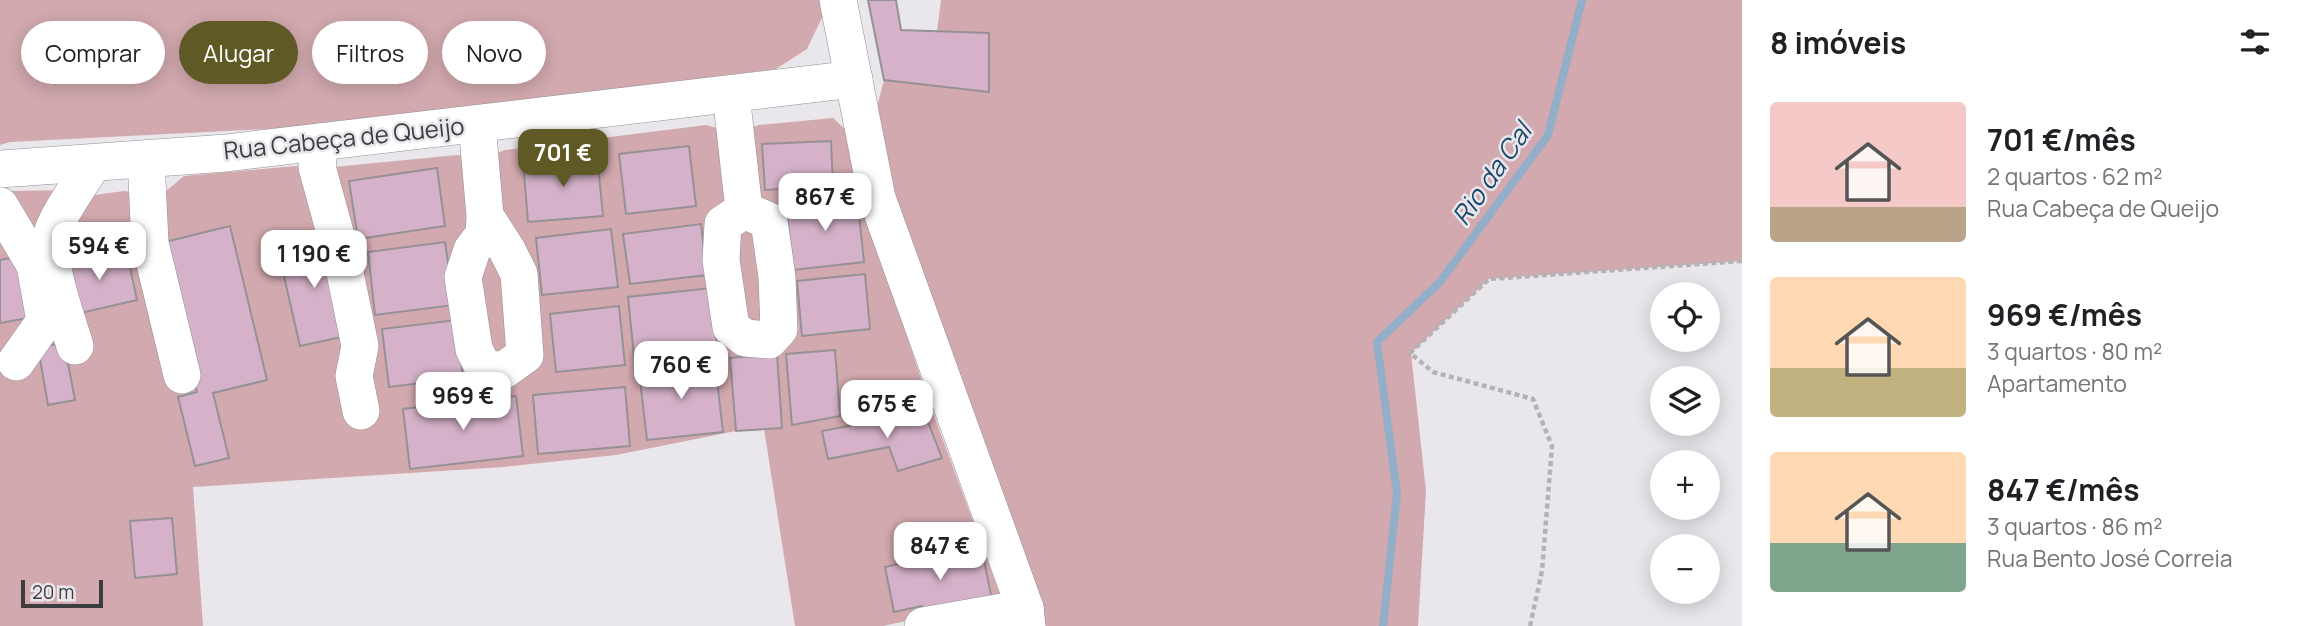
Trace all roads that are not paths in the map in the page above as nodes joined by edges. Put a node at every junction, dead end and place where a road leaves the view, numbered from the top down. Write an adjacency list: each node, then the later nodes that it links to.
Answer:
1 (838, 0): 2 (street)
2 (854, 79): 3 (street, Rua Cabeça de Queijo); 16 (street)
3 (731, 94): 4 (street, Rua Cabeça de Queijo); 10 (street)
4 (477, 124): 5 (street, Rua Cabeça de Queijo); 11 (street)
5 (320, 142): 6 (street, Rua Cabeça de Queijo); 15 (street)
6 (146, 159): 7 (street, Rua Cabeça de Queijo); 14 (street)
7 (93, 163): 8 (street, Rua Cabeça de Queijo); 12 (street)
8 (0, 169)
9 (0, 206): 13 (street)
10 (744, 210)
11 (485, 216)
12 (75, 346)
13 (16, 362)
14 (182, 375)
15 (361, 411)
16 (1026, 617): 17 (street)
17 (923, 626)

